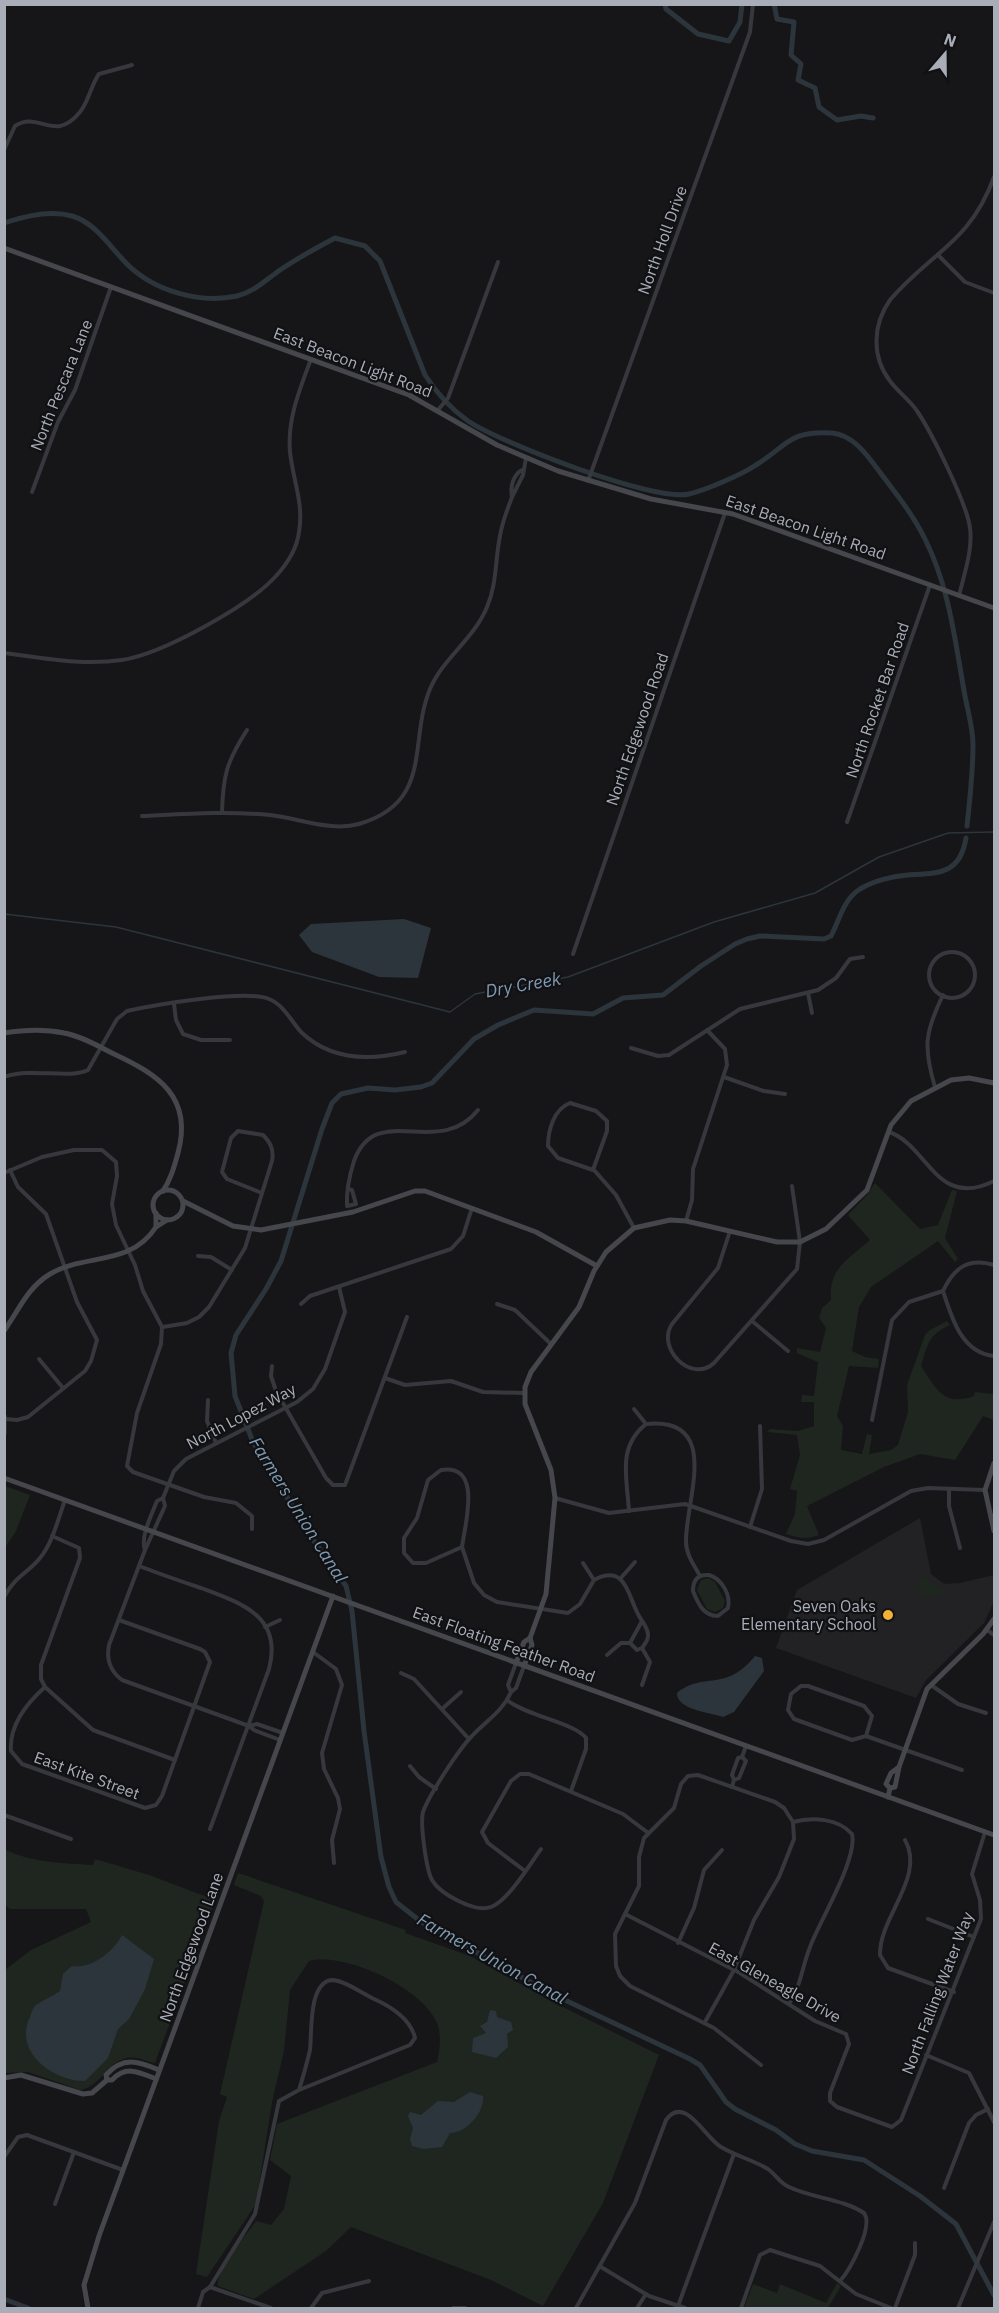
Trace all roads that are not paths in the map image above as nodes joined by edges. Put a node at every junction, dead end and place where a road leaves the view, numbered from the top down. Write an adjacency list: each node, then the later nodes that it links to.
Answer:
1 (753, 4): 13 (street, North Holl Drive)
2 (132, 65): 3 (street)
3 (4, 150)
4 (994, 177): 6 (street)
5 (4, 248): 8 (street, East Beacon Light Road)
6 (938, 255): 9 (street); 17 (street)
7 (498, 262): 11 (street)
8 (111, 287): 10 (street, East Beacon Light Road); 14 (street, North Pescara Lane)
9 (994, 292)
10 (311, 359): 11 (street, East Beacon Light Road); 19 (street)
11 (438, 410): 12 (street, East Beacon Light Road)
12 (526, 458): 13 (street, East Beacon Light Road); 21 (street)
13 (588, 481): 15 (street, East Beacon Light Road)
14 (32, 492)
15 (725, 512): 16 (street, East Beacon Light Road); 24 (street, North Edgewood Road)
16 (930, 585): 17 (street, East Beacon Light Road); 23 (street, North Rocket Bar Road)
17 (960, 596): 18 (street, East Beacon Light Road)
18 (994, 608)
19 (4, 653)
20 (247, 730): 21 (street)
21 (222, 812): 22 (street)
22 (142, 816)
23 (847, 822)
24 (573, 954)
25 (863, 957): 26 (street)
26 (808, 993): 29 (street); 30 (street)
27 (943, 995): 27 (street); 39 (street)
28 (174, 1004): 32 (street); 33 (street); 35 (street)
29 (812, 1013)
30 (707, 1030): 34 (street); 37 (street)
31 (4, 1033): 33 (street)
32 (230, 1041)
33 (102, 1048): 36 (street); 46 (street)
34 (631, 1048)
35 (405, 1052)
36 (7, 1076)
37 (724, 1077): 40 (street); 59 (street)
38 (994, 1083): 39 (street)
39 (935, 1087): 42 (street)
40 (786, 1094)
41 (478, 1110): 55 (street)
42 (889, 1132): 47 (street); 64 (street)
43 (10, 1170): 45 (street); 65 (street); 69 (street)
44 (594, 1170): 44 (street); 61 (street)
45 (4, 1173)
46 (170, 1180): 49 (street); 50 (street)
47 (994, 1182)
48 (792, 1186): 64 (street)
49 (163, 1191): 50 (street); 56 (street)
50 (178, 1193): 52 (street)
51 (262, 1193): 51 (street); 62 (street)
52 (183, 1202): 54 (street); 57 (street)
53 (473, 1207): 55 (street); 68 (street); 71 (street)
54 (193, 1209): 57 (street); 62 (street)
55 (352, 1209): 62 (street)
56 (156, 1213): 58 (street); 60 (street)
57 (180, 1214): 58 (street)
58 (168, 1220): 60 (street)
59 (686, 1221): 61 (street); 63 (street)
60 (156, 1227): 65 (street)
61 (634, 1228): 68 (street)
62 (250, 1230): 70 (street)
63 (730, 1231): 64 (street); 76 (street)
64 (800, 1242): 76 (street)
65 (127, 1252): 69 (street); 77 (street)
66 (198, 1256): 70 (street)
67 (994, 1265): 72 (street)
68 (597, 1266): 79 (street)
69 (63, 1268): 78 (street); 85 (street)
70 (232, 1270): 77 (street)
71 (339, 1287): 73 (street); 88 (street, North Lopez Way)
72 (943, 1292): 81 (street); 91 (street)
73 (301, 1304)
74 (497, 1304): 79 (street)
75 (407, 1317): 84 (street)
76 (752, 1321): 80 (street)
77 (162, 1327): 98 (street)
78 (4, 1331)
79 (552, 1344): 86 (street)
80 (788, 1351)
81 (994, 1356)
82 (39, 1359): 85 (street)
83 (272, 1366): 88 (street)
84 (385, 1378): 86 (street); 88 (street)
85 (63, 1388): 90 (street)
86 (524, 1393): 102 (street)
87 (208, 1400): 95 (street)
88 (285, 1408): 95 (street, North Lopez Way)
89 (634, 1409): 92 (street)
90 (5, 1418): 94 (street)
91 (872, 1420)
92 (646, 1424): 104 (street); 105 (street)
93 (760, 1426): 106 (street)
94 (4, 1433)
95 (216, 1443): 98 (street, North Lopez Way)
96 (994, 1463): 100 (street)
97 (4, 1479): 103 (street, East Floating Feather Road)
98 (169, 1485): 101 (street, North Lopez Way); 107 (street)
99 (950, 1489): 100 (street); 106 (street); 113 (street)
100 (985, 1490): 109 (street)
101 (163, 1498): 108 (street, North Lopez Way); 110 (street, North Lopez Way)
102 (555, 1498): 105 (street); 123 (street)
103 (65, 1500): 108 (street, East Floating Feather Road); 111 (street)
104 (691, 1506): 105 (street); 106 (street); 118 (street)
105 (629, 1510)
106 (750, 1527)
107 (252, 1529)
108 (147, 1530): 110 (street, East Floating Feather Road); 114 (street, North Lopez Way)
109 (994, 1531)
110 (154, 1533): 114 (street, North Lopez Way); 122 (street, East Floating Feather Road)
111 (52, 1536): 121 (street); 141 (street)
112 (462, 1547): 112 (street); 123 (street)
113 (960, 1548)
114 (145, 1550): 117 (street)
115 (635, 1562): 119 (street)
116 (583, 1563): 120 (street)
117 (139, 1566): 125 (street); 128 (street)
118 (700, 1576): 118 (street)
119 (620, 1579): 120 (street); 127 (street)
120 (594, 1580): 123 (street)
121 (4, 1597)
122 (335, 1597): 134 (street, North Edgewood Lane); 136 (street, East Floating Feather Road)
123 (541, 1608): 131 (street)
124 (994, 1619): 129 (street)
125 (119, 1620): 145 (street); 145 (street)
126 (280, 1620): 128 (street)
127 (642, 1621): 132 (street); 133 (street)
128 (266, 1627): 148 (street)
129 (987, 1630): 130 (street); 139 (street)
130 (994, 1635)
131 (530, 1638): 136 (street); 137 (street)
132 (630, 1643): 133 (street); 135 (street)
133 (642, 1648): 140 (street)
134 (313, 1652): 149 (street, North Edgewood Lane); 174 (street)
135 (607, 1655)
136 (516, 1663): 137 (street, East Floating Feather Road); 143 (street)
137 (524, 1666): 143 (street); 153 (street, East Floating Feather Road)
138 (401, 1673): 146 (street)
139 (931, 1684): 147 (street); 154 (street)
140 (642, 1685)
141 (45, 1687): 156 (street); 156 (street, East Kite Street)
142 (461, 1692): 146 (street)
143 (511, 1692): 144 (street)
144 (507, 1700): 151 (street); 162 (street)
145 (195, 1706): 148 (street); 156 (street)
146 (442, 1709): 151 (street)
147 (986, 1713)
148 (249, 1725): 149 (street); 152 (street); 166 (street)
149 (283, 1734): 152 (street, North Edgewood Lane)
150 (866, 1736): 150 (street); 154 (street)
151 (469, 1739): 161 (street)
152 (281, 1741): 186 (street, North Edgewood Lane)
153 (746, 1746): 155 (street); 163 (street, East Floating Feather Road)
154 (905, 1749): 158 (street); 163 (street)
155 (742, 1757): 159 (street); 159 (street)
156 (176, 1760)
157 (410, 1766): 161 (street)
158 (962, 1770)
159 (734, 1780): 160 (street)
160 (732, 1787): 165 (street); 167 (street)
161 (436, 1789): 175 (street)
162 (571, 1791): 167 (street); 175 (street)
163 (888, 1797): 168 (street, East Floating Feather Road)
164 (4, 1815): 170 (street)
165 (793, 1822): 180 (street); 182 (street)
166 (210, 1829)
167 (647, 1832): 176 (street)
168 (985, 1832): 169 (street, East Floating Feather Road); 178 (street, North Falling Water Way)
169 (994, 1835)
170 (71, 1839)
171 (905, 1840): 181 (street)
172 (542, 1849): 175 (street)
173 (722, 1850): 179 (street)
174 (334, 1863)
175 (525, 1872)
176 (625, 1914): 179 (street, East Gleneagle Drive); 183 (street)
177 (928, 1919): 178 (street)
178 (974, 1937): 181 (street, North Falling Water Way)
179 (678, 1943): 180 (street, East Gleneagle Drive)
180 (734, 1970): 182 (street, East Gleneagle Drive); 183 (street)
181 (954, 1992): 184 (street, North Falling Water Way)
182 (789, 2004): 193 (street, East Gleneagle Drive)
183 (705, 2022): 185 (street)
184 (926, 2055): 191 (street); 193 (street, North Falling Water Way)
185 (760, 2065)
186 (159, 2070): 188 (street, North Edgewood Lane); 189 (street)
187 (4, 2078): 189 (street)
188 (156, 2079): 189 (street); 197 (street, North Edgewood Lane)
189 (107, 2080)
190 (299, 2090): 190 (street); 205 (street)
191 (988, 2109): 192 (street); 198 (street)
192 (994, 2122)
193 (896, 2126)
194 (74, 2152): 196 (street); 197 (street); 199 (street)
195 (734, 2154): 202 (street); 204 (street); 207 (street)
196 (4, 2157)
197 (124, 2170): 208 (street, North Edgewood Lane)
198 (944, 2188)
199 (56, 2204)
200 (994, 2222): 220 (street)
201 (915, 2243): 219 (street)
202 (601, 2267): 206 (street); 214 (street)
203 (369, 2281): 211 (street)
204 (840, 2281): 217 (street); 218 (street)
205 (210, 2287): 209 (street); 210 (street)
206 (646, 2294): 207 (street); 215 (street)
207 (678, 2306): 216 (street)
208 (88, 2308)
209 (198, 2308)
210 (271, 2308)
211 (311, 2308)
212 (453, 2308): 213 (street)
213 (465, 2308)
214 (576, 2308)
215 (637, 2308)
216 (685, 2308)
217 (741, 2308)
218 (891, 2308)
219 (896, 2308)
220 (958, 2308)

